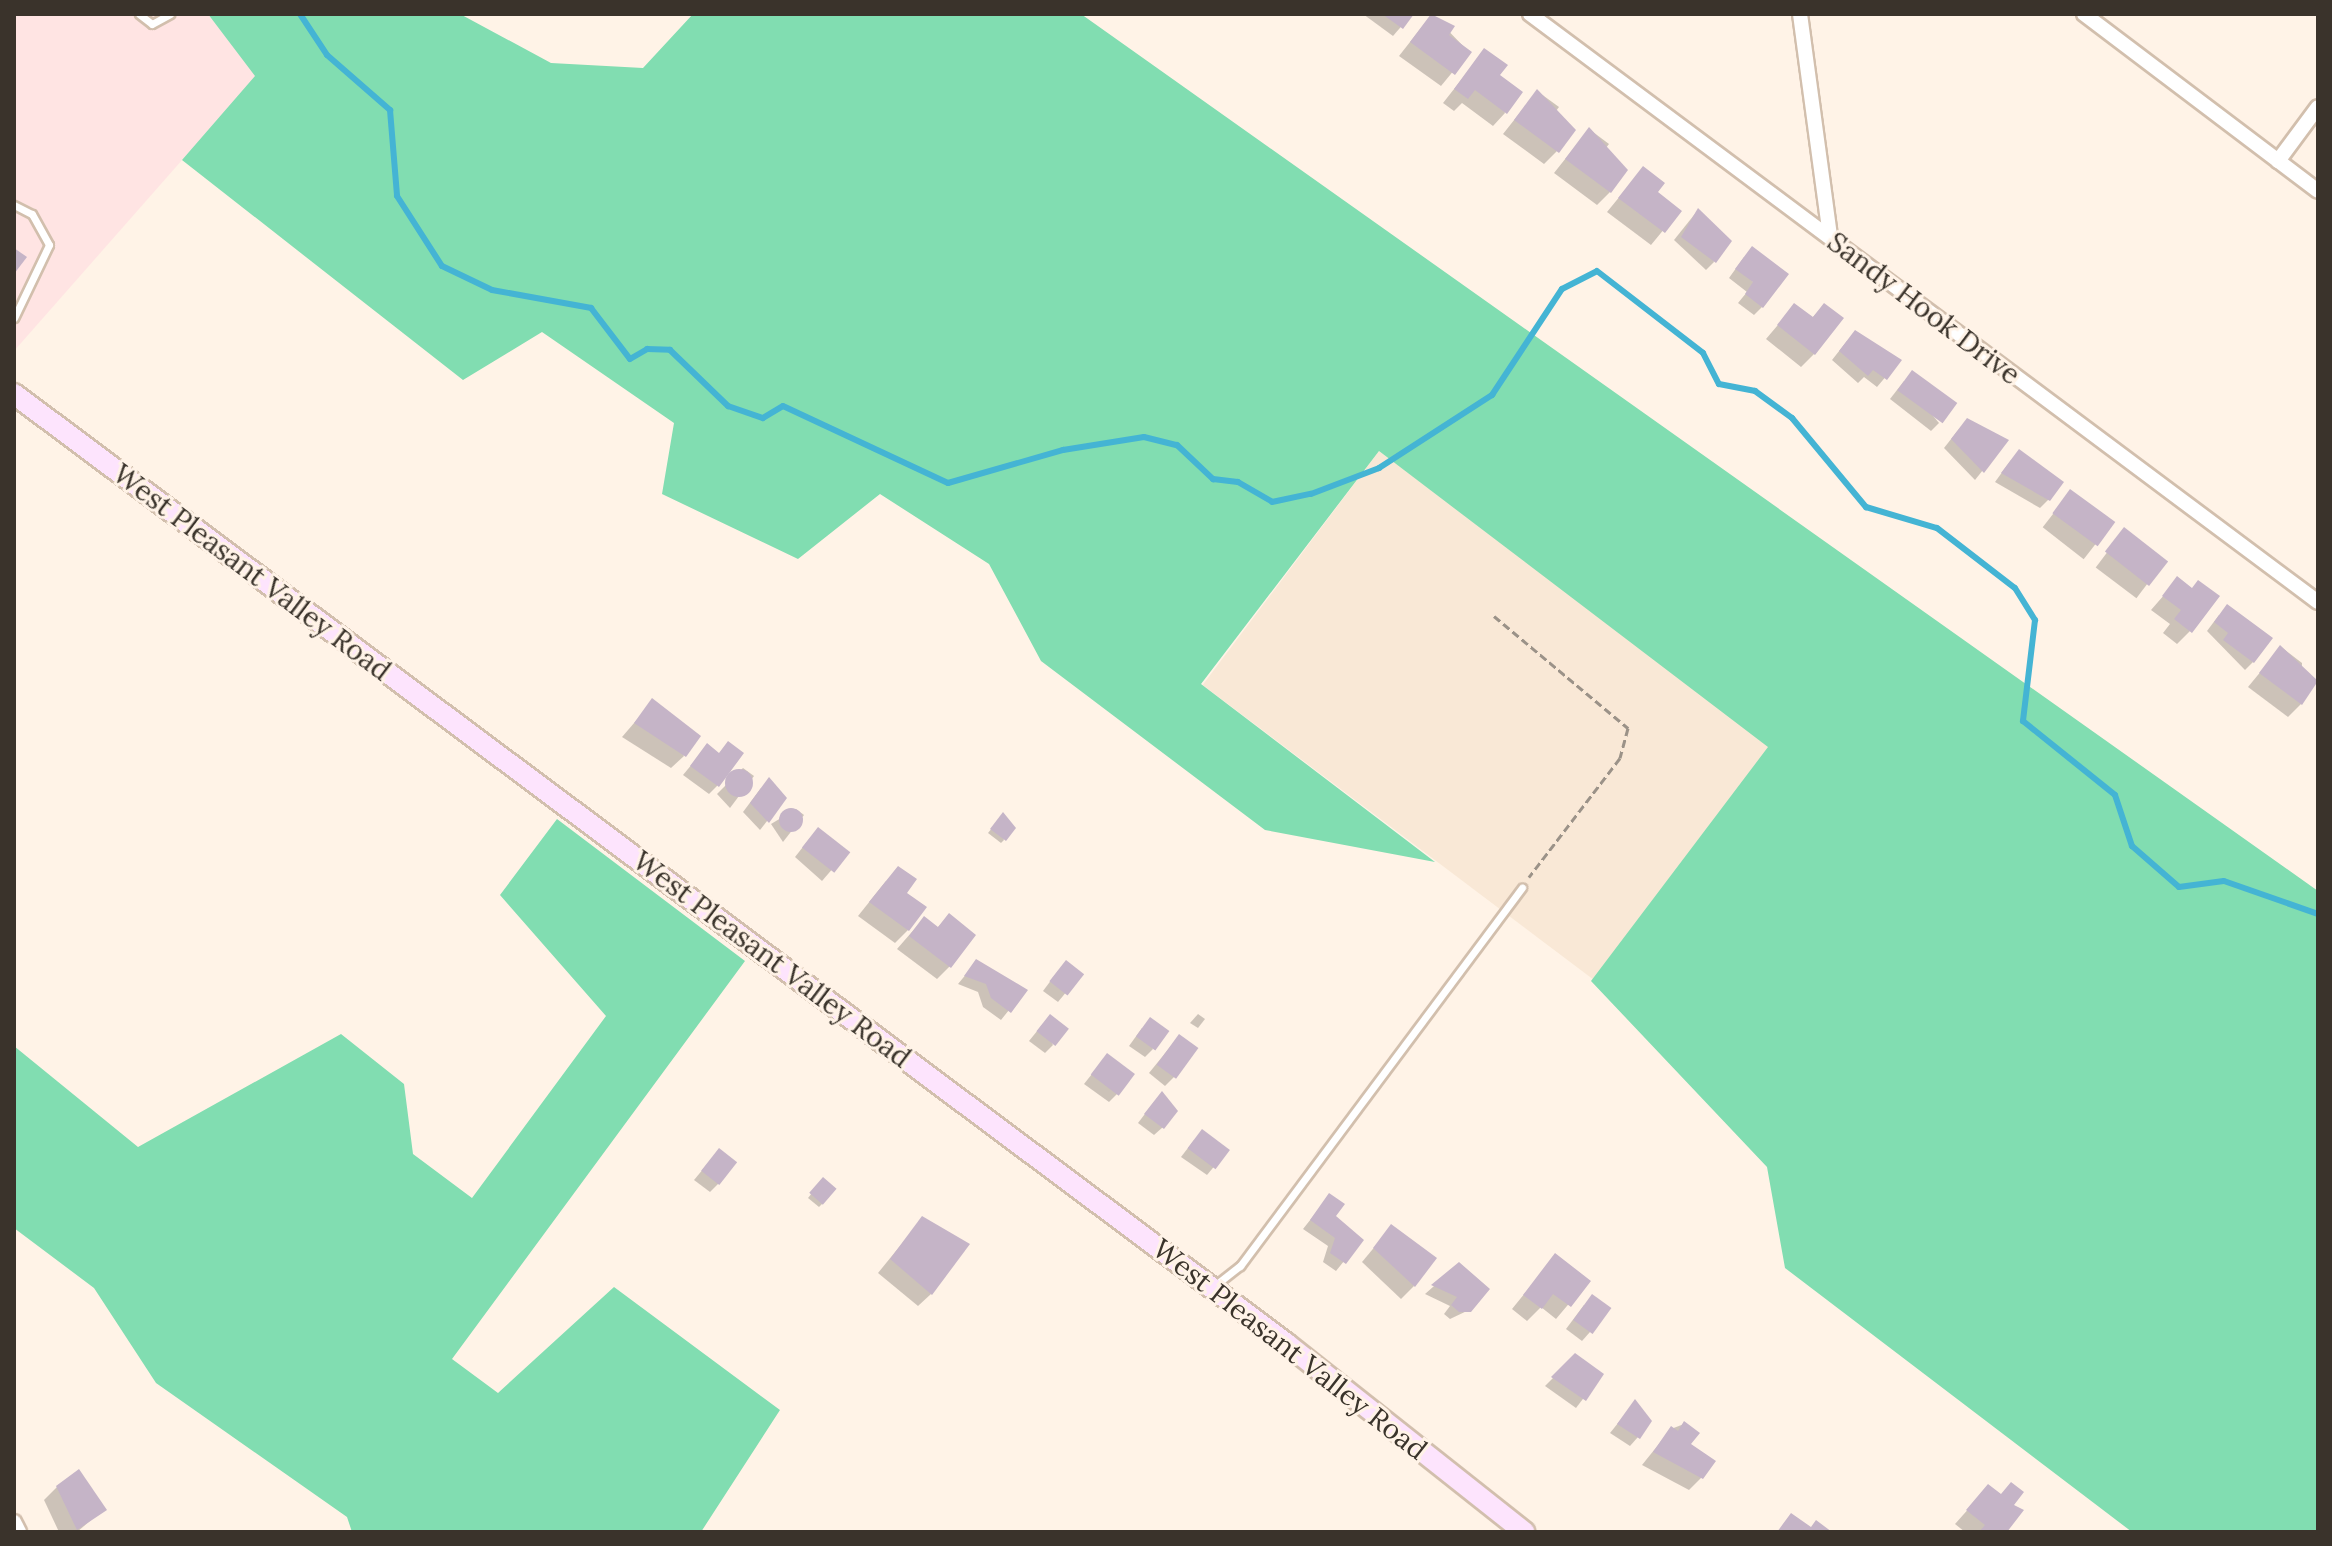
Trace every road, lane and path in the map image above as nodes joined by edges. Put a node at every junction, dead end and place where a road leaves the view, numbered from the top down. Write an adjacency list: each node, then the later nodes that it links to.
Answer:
1 (139, 14): 2 (lane)
2 (170, 14)
3 (1530, 14): 10 (street, Sandy Hook Drive)
4 (1800, 14): 10 (street)
5 (2084, 14): 7 (street)
6 (2318, 107): 7 (street)
7 (2278, 161): 8 (street)
8 (2318, 191)
9 (14, 205): 11 (lane)
10 (1830, 237): 13 (street, Sandy Hook Drive)
11 (14, 318)
12 (14, 394): 16 (main road, West Pleasant Valley Road)
13 (2318, 602)
14 (1494, 616): 15 (path)
15 (1522, 887): 16 (lane)
16 (1212, 1288): 19 (main road, West Pleasant Valley Road)
17 (14, 1522): 18 (street)
18 (19, 1532)
19 (1524, 1532)

